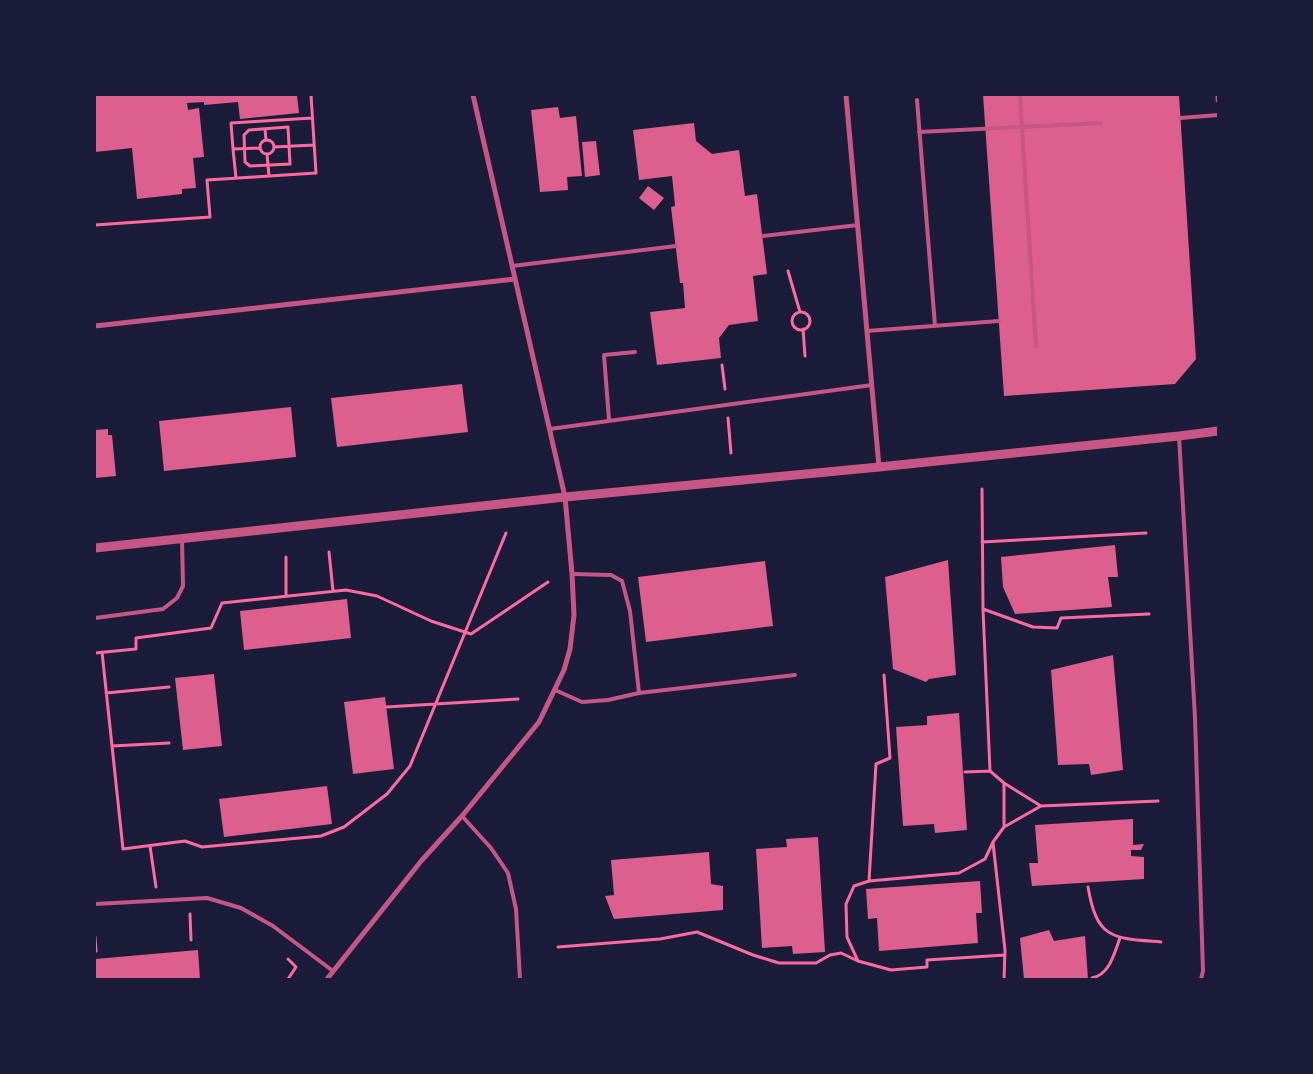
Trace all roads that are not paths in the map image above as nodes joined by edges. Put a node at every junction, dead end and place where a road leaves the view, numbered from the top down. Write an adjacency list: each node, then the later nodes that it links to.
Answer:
1 (473, 95): 15 (street)
2 (846, 95): 12 (street)
3 (1218, 95): 6 (street)
4 (1020, 97): 10 (lane)
5 (917, 100): 11 (lane)
6 (1218, 100)
7 (1218, 116): 8 (lane)
8 (1180, 118)
9 (1101, 123): 10 (lane)
10 (1021, 127): 11 (lane); 21 (lane)
11 (919, 132): 19 (lane)
12 (858, 225): 13 (lane); 20 (street)
13 (763, 236)
14 (676, 246): 15 (lane)
15 (512, 266): 16 (street)
16 (515, 278): 18 (street); 25 (street)
17 (999, 321): 19 (lane)
18 (95, 326)
19 (935, 326): 20 (lane)
20 (867, 331): 23 (street)
21 (1036, 346)
22 (636, 352): 24 (lane)
23 (872, 385): 24 (lane); 28 (street)
24 (609, 420): 25 (lane)
25 (550, 429): 29 (street)
26 (1218, 431): 27 (street)
27 (1179, 436): 28 (street); 42 (lane)
28 (879, 467): 29 (street)
29 (565, 497): 30 (street); 32 (street)
30 (182, 538): 31 (street); 33 (lane)
31 (95, 548)
32 (572, 574): 35 (street); 36 (lane)
33 (95, 618)
34 (795, 675): 36 (lane)
35 (555, 690): 36 (lane); 37 (street)
36 (639, 693)
37 (462, 816): 39 (street); 41 (lane)
38 (95, 904): 39 (lane)
39 (333, 971): 40 (street)
40 (327, 979)
41 (520, 979)
42 (1201, 979)

